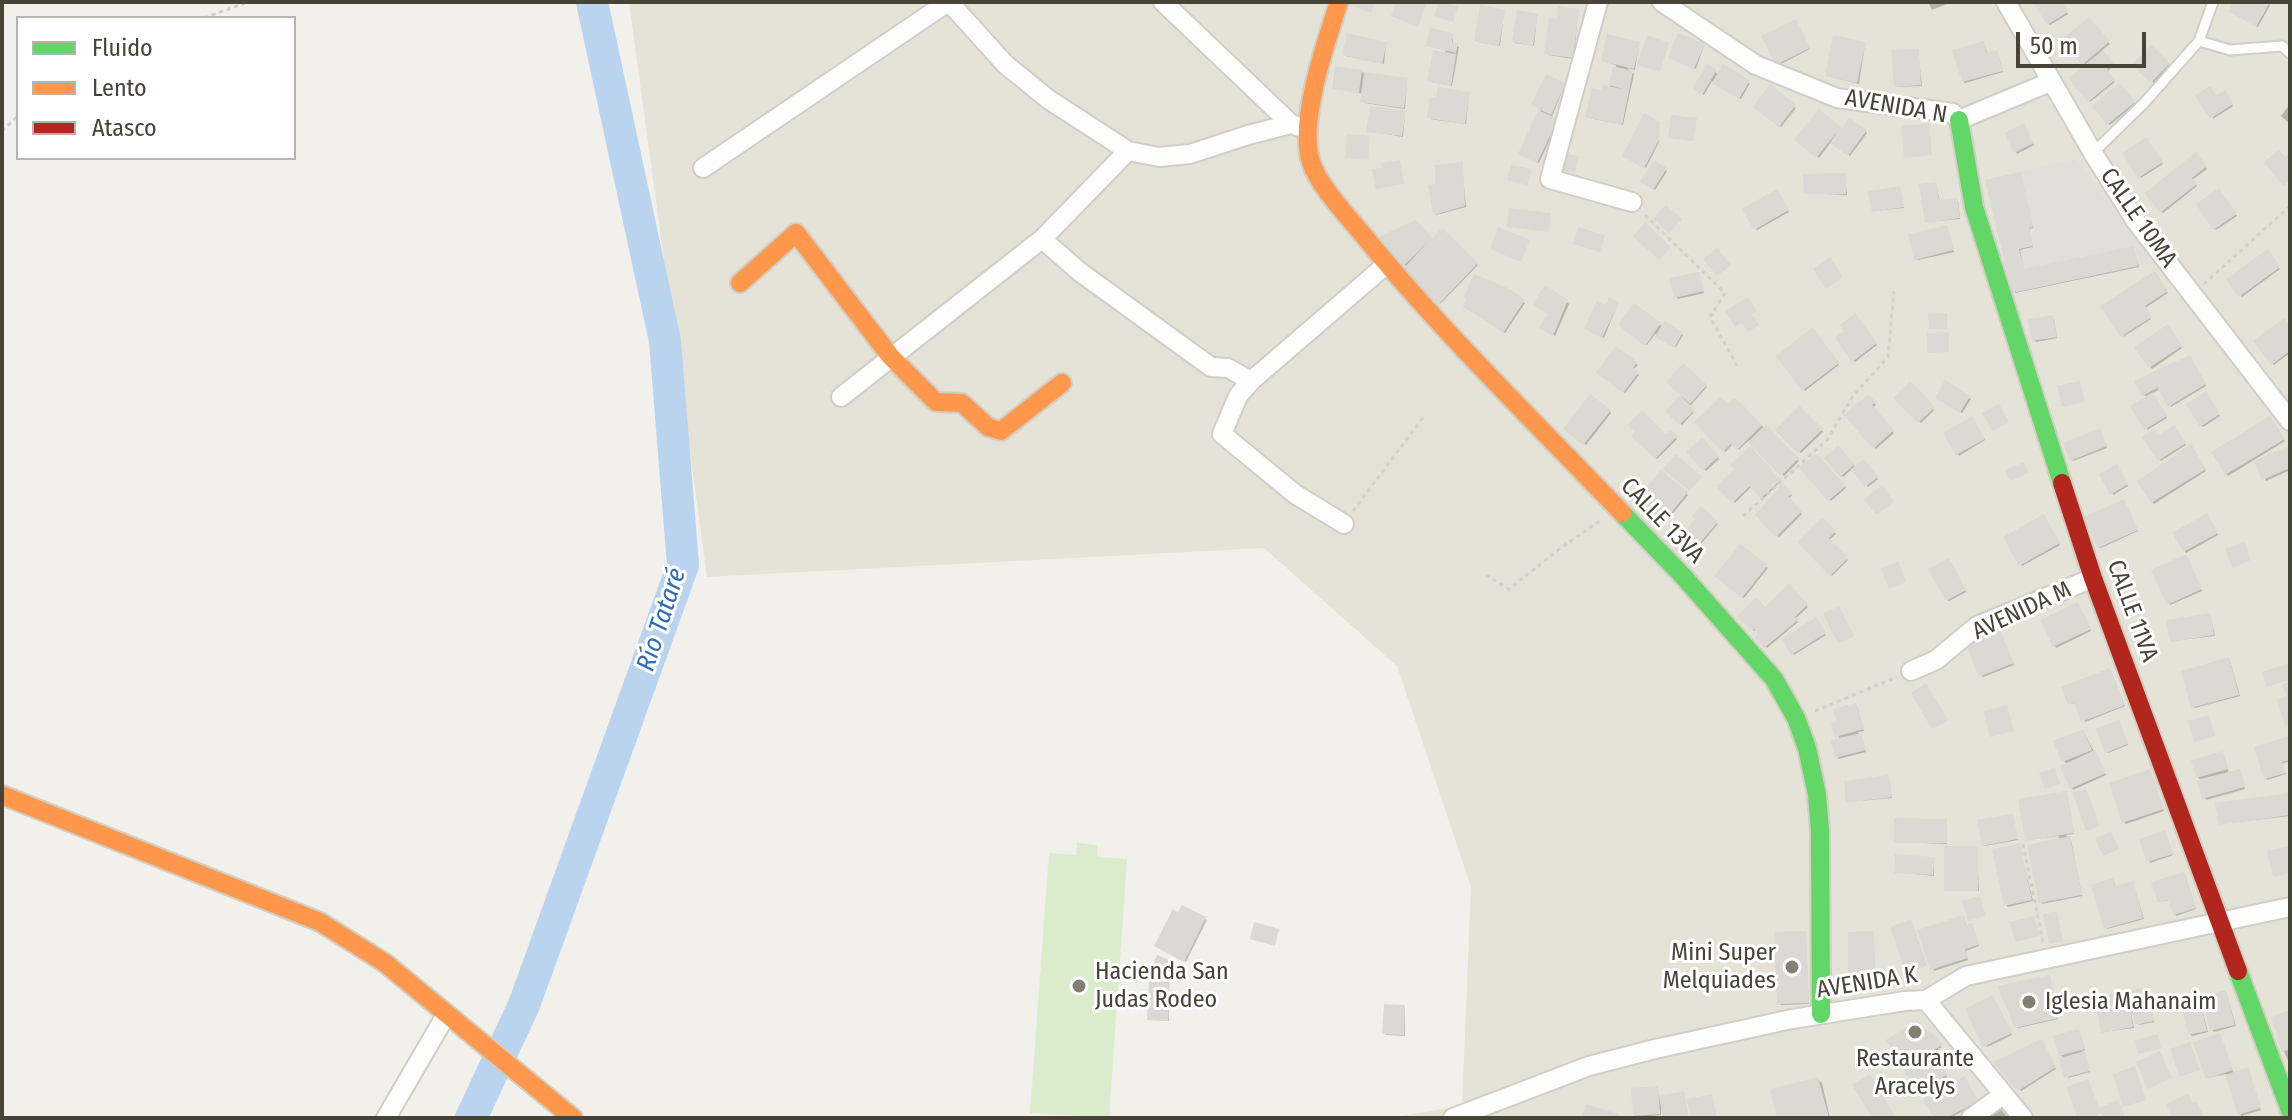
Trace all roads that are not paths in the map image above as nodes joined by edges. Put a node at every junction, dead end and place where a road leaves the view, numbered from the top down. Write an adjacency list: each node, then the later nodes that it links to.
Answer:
1 (949, 2): 13 (street); 15 (street)
2 (1163, 2): 12 (street)
3 (1339, 2): 12 (street, CALLE 13VA)
4 (1598, 2): 16 (street)
5 (1662, 2): 11 (street, AVENIDA N)
6 (2006, 2): 10 (street, CALLE 10MA)
7 (2213, 2): 8 (lane)
8 (2199, 41): 9 (lane); 14 (lane)
9 (2290, 53)
10 (2050, 82): 11 (street, AVENIDA N); 14 (street, CALLE 10MA)
11 (1959, 120): 26 (street, CALLE 11VA)
12 (1300, 127): 13 (street); 18 (street, CALLE 13VA)
13 (1128, 151): 17 (street)
14 (2093, 153): 24 (street, CALLE 10MA)
15 (703, 168)
16 (1632, 202)
17 (1042, 239): 20 (street); 21 (street)
18 (1387, 264): 21 (street); 32 (street, CALLE 13VA)
19 (740, 283): 20 (street)
20 (891, 357): 22 (street); 23 (street)
21 (1251, 381): 25 (street)
22 (1062, 383)
23 (841, 397)
24 (2290, 421)
25 (1344, 524)
26 (2093, 578): 27 (street, AVENIDA M); 30 (street, CALLE 11VA)
27 (1911, 671)
28 (2, 795): 33 (street)
29 (2290, 907): 30 (street, AVENIDA K)
30 (2222, 922): 31 (street, AVENIDA K); 35 (street, CALLE 11VA)
31 (1926, 1000): 32 (street, AVENIDA K); 34 (street)
32 (1821, 1014): 38 (street, AVENIDA K)
33 (446, 1015): 36 (street); 37 (street)
34 (2003, 1095): 39 (street); 40 (street)
35 (2290, 1110)
36 (386, 1118)
37 (573, 1118)
38 (1453, 1118)
39 (1971, 1118)
40 (2023, 1118)

